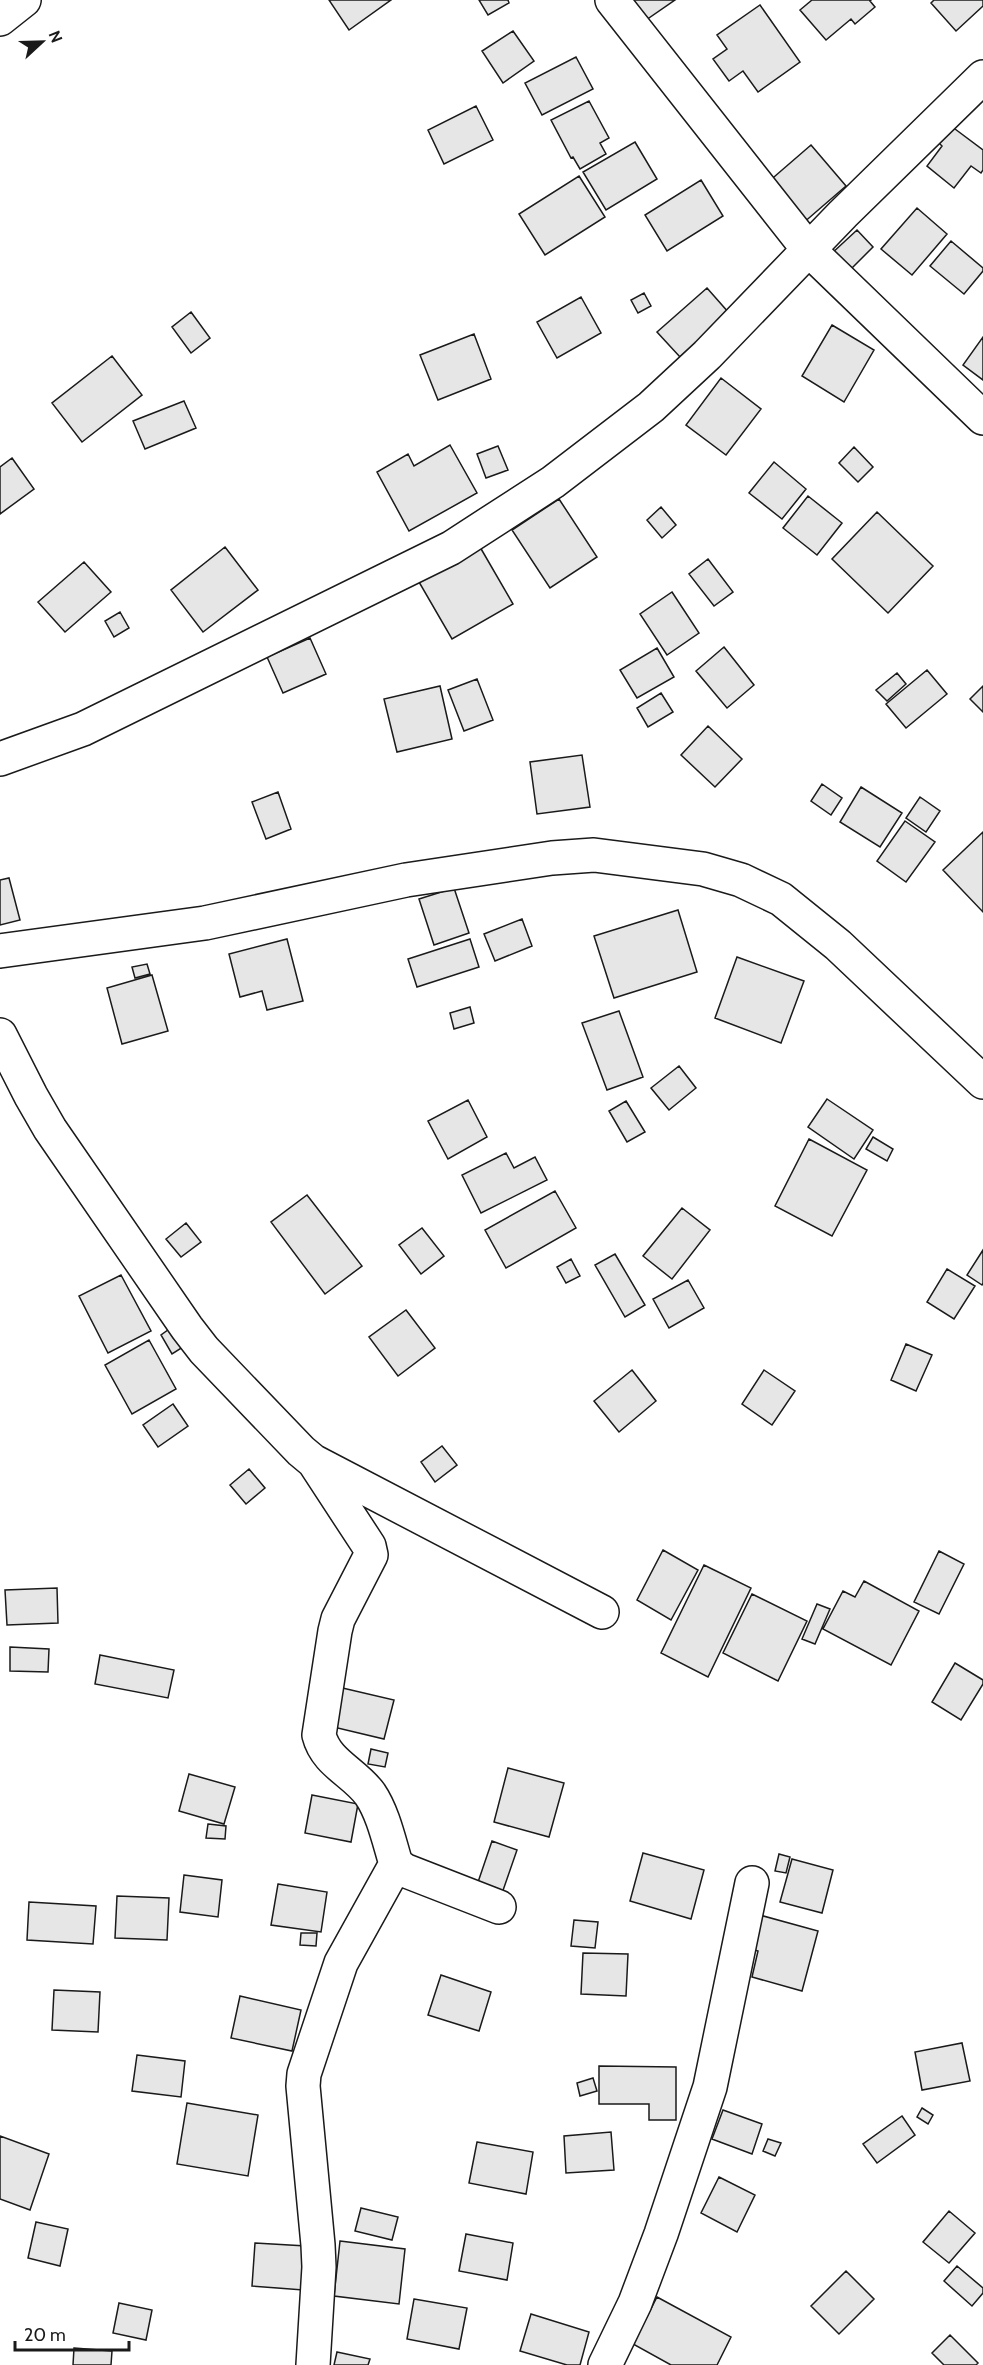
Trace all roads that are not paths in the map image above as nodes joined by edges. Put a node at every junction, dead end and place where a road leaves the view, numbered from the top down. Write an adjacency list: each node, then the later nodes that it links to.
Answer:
1 (24, 0): 3 (main road)
2 (612, 0): 5 (main road)
3 (0, 19)
4 (983, 77): 5 (main road)
5 (808, 249): 6 (main road); 7 (main road)
6 (983, 418)
7 (0, 759)
8 (0, 951): 10 (main road)
9 (0, 1035): 11 (main road)
10 (983, 1082)
11 (313, 1461): 12 (main road); 13 (main road)
12 (602, 1612)
13 (396, 1864): 15 (main road); 16 (main road)
14 (752, 1882): 17 (main road)
15 (500, 1907)
16 (313, 2365)
17 (605, 2365)

